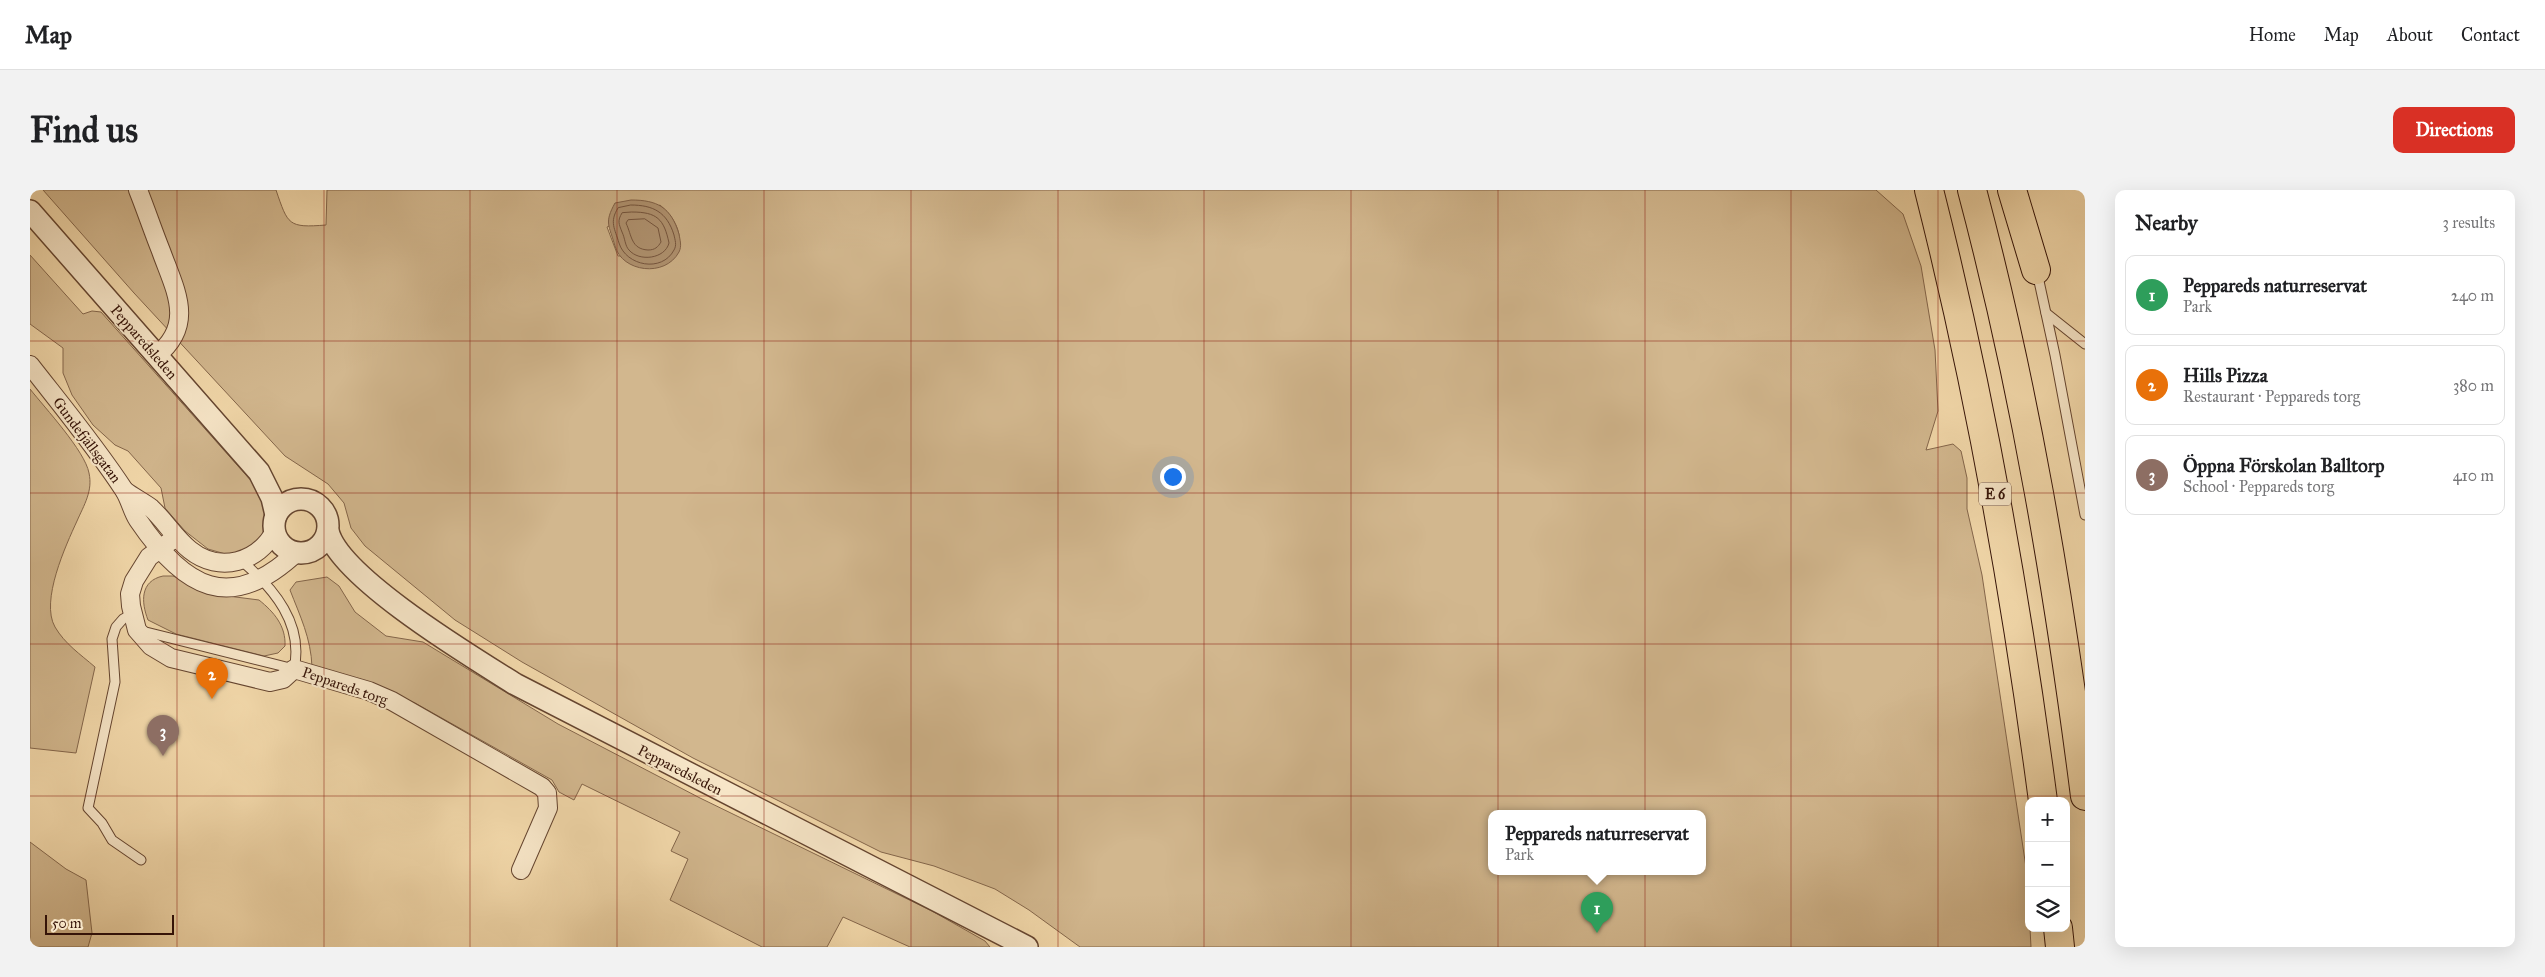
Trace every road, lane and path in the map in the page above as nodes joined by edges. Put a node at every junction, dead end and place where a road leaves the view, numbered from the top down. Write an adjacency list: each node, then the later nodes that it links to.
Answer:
1 (138, 190): 9 (street)
2 (1929, 190): 26 (highway, E 6)
3 (1972, 190): 25 (highway)
4 (2012, 190): 6 (highway)
5 (30, 211): 9 (street, Pepparedsleden)
6 (2036, 270): 7 (lane)
7 (2046, 313): 8 (lane); 14 (lane)
8 (2085, 344)
9 (156, 356): 11 (street, Pepparedsleden)
10 (30, 365): 12 (street, Gundefjällsgatan)
11 (259, 472): 13 (street, Pepparedsleden); 15 (street, Pepparedsleden)
12 (125, 491): 17 (street, Gundefjällsgatan); 18 (street, Gundefjällsgatan)
13 (309, 500): 15 (street); 16 (street)
14 (2085, 515)
15 (275, 523): 19 (street); 20 (street)
16 (328, 531): 19 (street); 21 (street, Pepparedsleden)
17 (176, 537): 18 (street); 20 (street, Gundefjällsgatan)
18 (160, 549): 22 (street, Gundefjällsgatan); 23 (street)
19 (301, 552): 21 (street, Pepparedsleden); 22 (street, Gundefjällsgatan)
20 (242, 560): 22 (lane)
21 (349, 566): 30 (street, Pepparedsleden)
22 (262, 578): 24 (lane)
23 (135, 622): 24 (street, Peppareds torg); 27 (lane)
24 (294, 669): 28 (street, Peppareds torg)
25 (2085, 796)
26 (2042, 797)
27 (141, 860)
28 (521, 870)
29 (2058, 932): 31 (highway)
30 (1027, 947)
31 (2060, 947)

